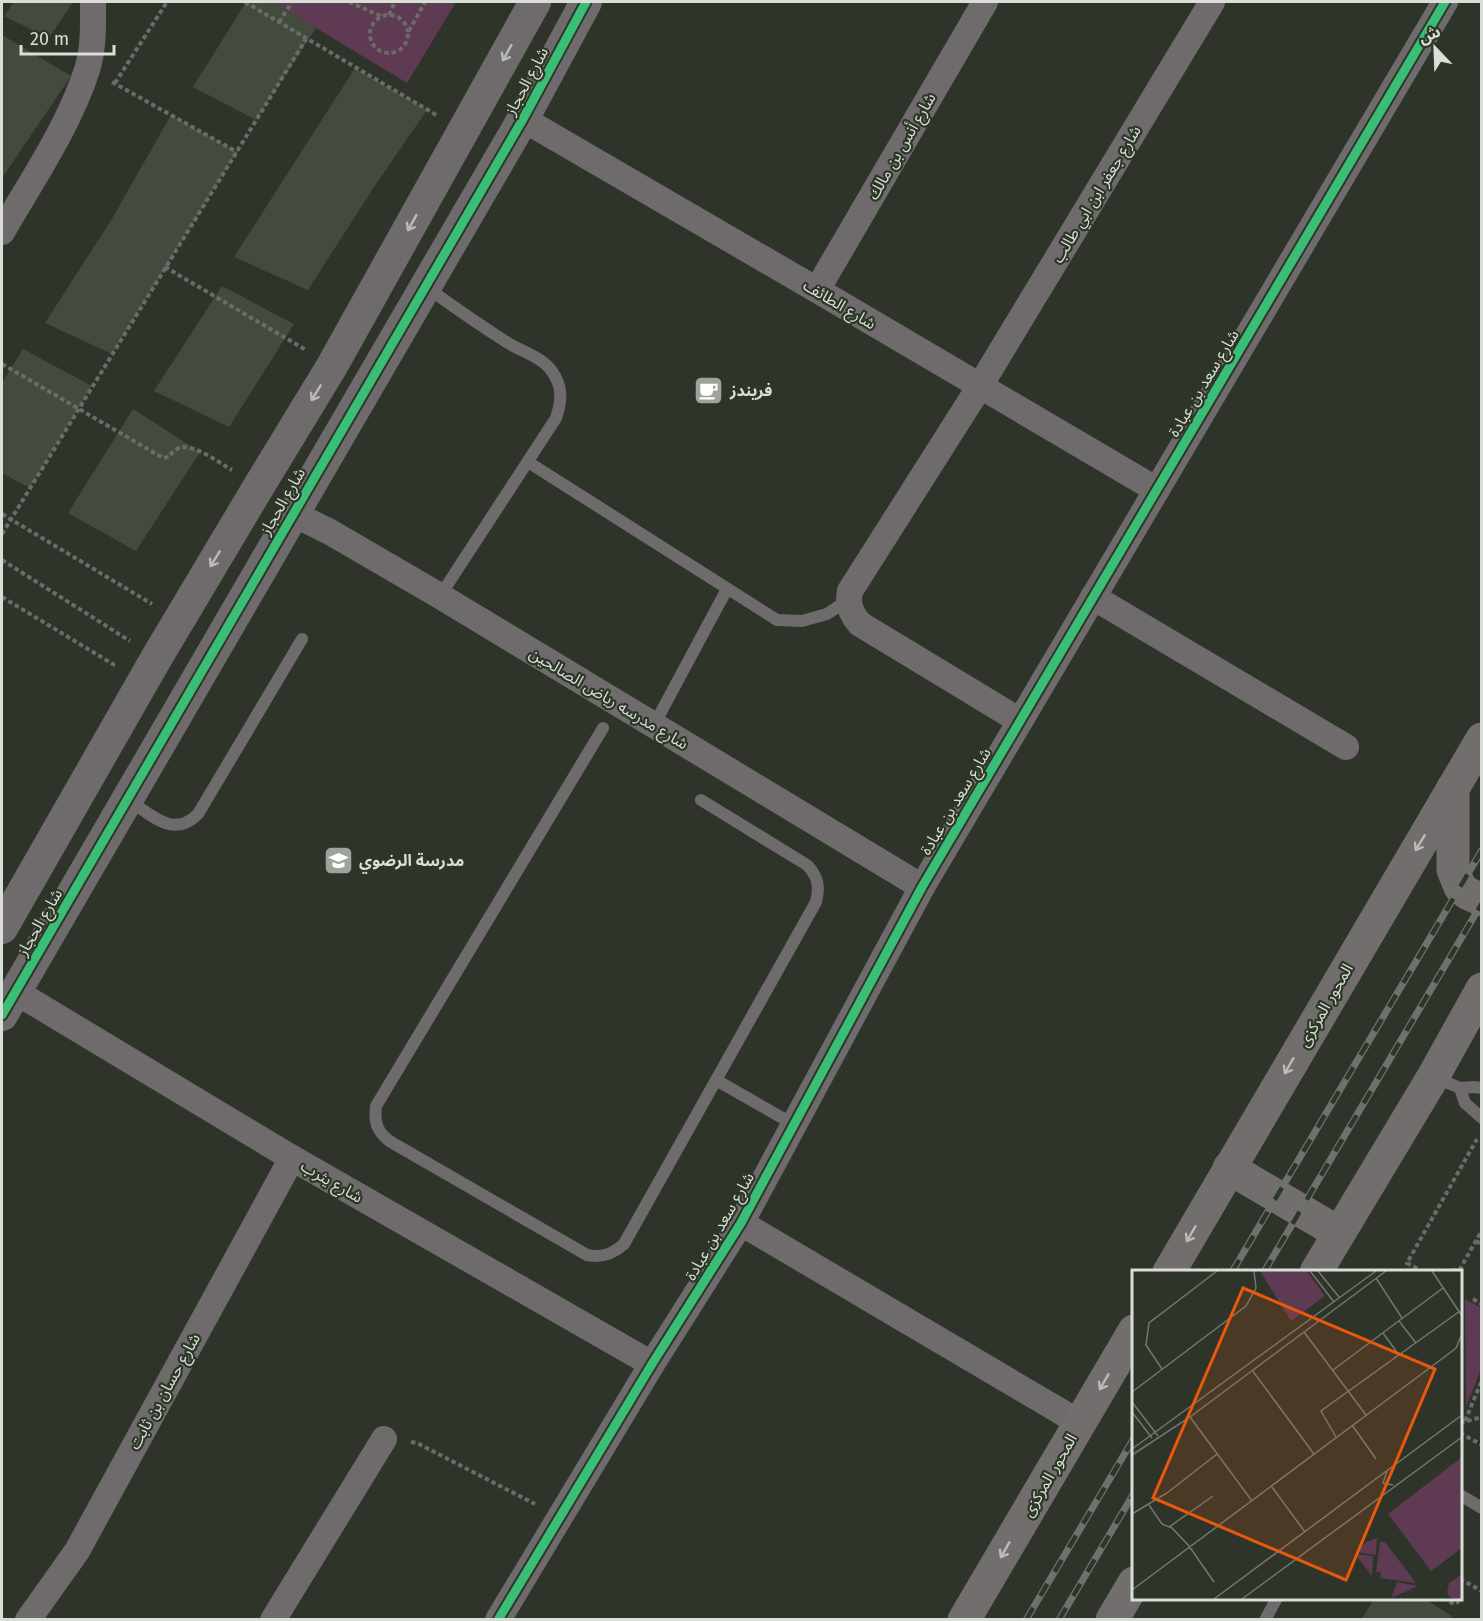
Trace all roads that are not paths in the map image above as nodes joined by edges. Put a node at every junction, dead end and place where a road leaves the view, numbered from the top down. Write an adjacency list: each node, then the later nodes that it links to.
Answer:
1 (93, 2): 8 (street)
2 (536, 2): 30 (street, شارع الحجاز, one-way to 30)
3 (586, 2): 7 (street, شارع الحجاز)
4 (985, 2): 10 (street, شارع أنس بن مالك)
5 (1445, 2): 13 (street, شارع سعد بن عبادة)
6 (1205, 4): 11 (street, شارع جعفر ابن ابي طالب)
7 (523, 118): 9 (street, شارع الحجاز); 10 (street, شارع الطائف)
8 (2, 232)
9 (425, 286): 12 (lane); 14 (street, شارع الحجاز)
10 (817, 290): 11 (street, شارع الطائف)
11 (980, 386): 13 (street, شارع الطائف); 18 (street, شارع جعفر ابن ابي طالب)
12 (528, 462): 15 (lane); 16 (lane)
13 (1157, 490): 17 (street, شارع سعد بن عبادة)
14 (292, 513): 16 (street, شارع مدرسه رياض الصالحين); 26 (street, شارع الحجاز)
15 (728, 589): 18 (lane); 21 (lane)
16 (440, 596): 21 (street, شارع مدرسه رياض الصالحين)
17 (1094, 597): 20 (street, شارع سعد بن عبادة); 24 (street)
18 (848, 600): 20 (street)
19 (302, 639): 26 (lane)
20 (1020, 721): 28 (street, شارع سعد بن عبادة)
21 (654, 725): 28 (street, شارع مدرسه رياض الصالحين)
22 (603, 728): 33 (lane)
23 (1482, 739): 25 (main road, المحور المركزى)
24 (1346, 747)
25 (1453, 788): 29 (main road); 39 (main road, المحور المركزى, one-way to 39)
26 (127, 799): 32 (street, شارع الحجاز)
27 (701, 801): 33 (lane)
28 (922, 887): 37 (street, شارع سعد بن عبادة)
29 (1482, 900)
30 (2, 928)
31 (1482, 989): 34 (main road)
32 (9, 1003): 38 (street, شارع يثرب)
33 (716, 1080): 37 (lane)
34 (1447, 1082): 35 (lane); 36 (lane); 41 (main road)
35 (1482, 1088)
36 (1482, 1118)
37 (793, 1124): 40 (street, شارع سعد بن عبادة)
38 (292, 1158): 45 (street, شارع يثرب); 52 (street, شارع حسان بن ثابت)
39 (1229, 1168): 41 (main road); 42 (main road, المحور المركزى, one-way to 42)
40 (741, 1222): 45 (street, شارع سعد بن عبادة); 46 (street)
41 (1339, 1233): 43 (main road)
42 (1170, 1270)
43 (1317, 1270)
44 (1132, 1334): 46 (main road, المحور المركزى, one-way to 46)
45 (652, 1364): 54 (street, شارع سعد بن عبادة)
46 (1080, 1423): 55 (main road, المحور المركزى, one-way to 55)
47 (384, 1439): 53 (street)
48 (1462, 1496): 49 (lane)
49 (1482, 1508)
50 (1132, 1586): 56 (main road)
51 (1276, 1600): 57 (lane)
52 (28, 1620)
53 (273, 1620)
54 (498, 1620)
55 (964, 1620)
56 (1112, 1620)
57 (1265, 1620)

